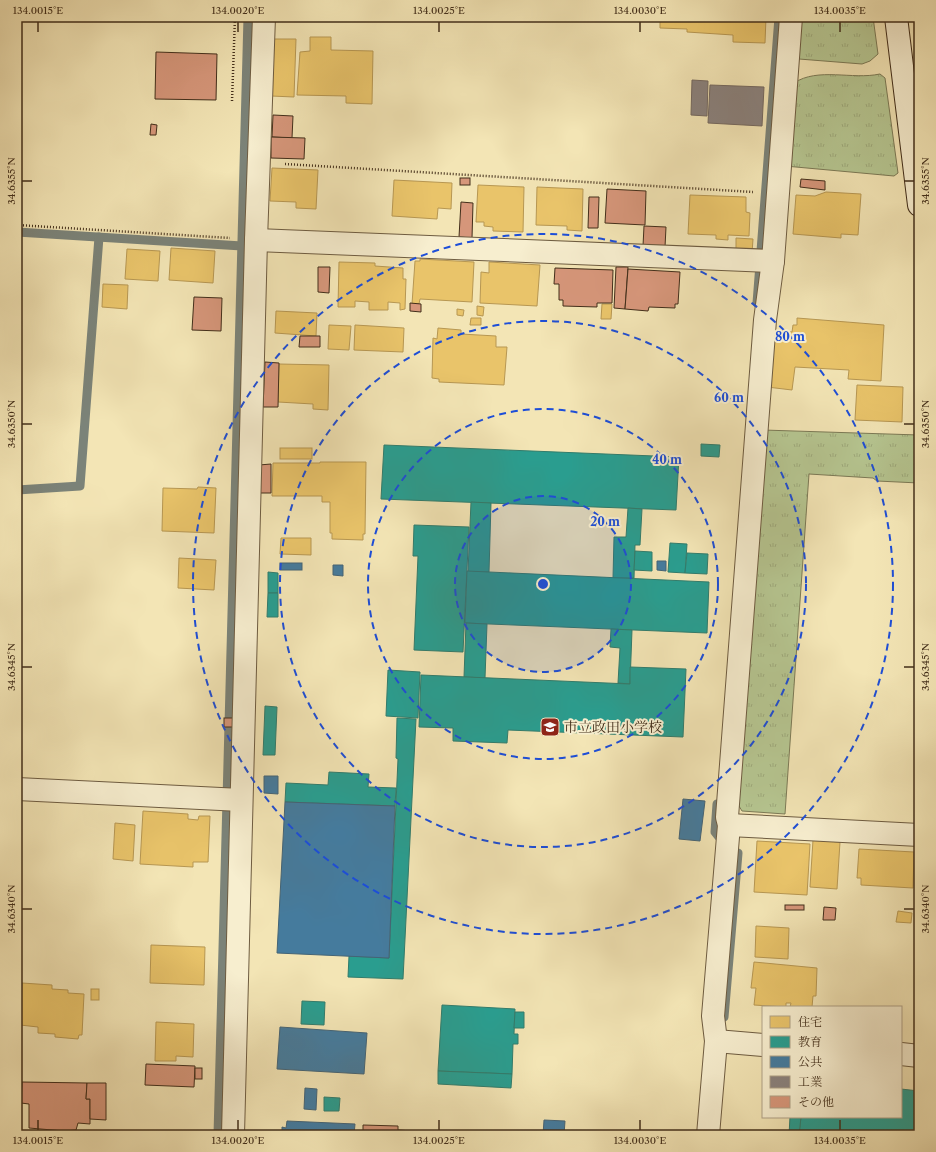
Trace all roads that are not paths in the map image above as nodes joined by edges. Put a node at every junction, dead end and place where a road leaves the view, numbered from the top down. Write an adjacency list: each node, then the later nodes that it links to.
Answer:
1 (264, 17): 5 (street)
2 (791, 17): 6 (street)
3 (896, 17): 4 (street)
4 (919, 205)
5 (256, 240): 6 (street); 8 (street)
6 (764, 261): 9 (street)
7 (17, 789): 8 (street)
8 (231, 800): 15 (street)
9 (729, 825): 10 (street); 11 (street)
10 (919, 834)
11 (716, 1041): 12 (street); 16 (street)
12 (762, 1044)
13 (902, 1054): 14 (street)
14 (919, 1056)
15 (233, 1135)
16 (708, 1135)

